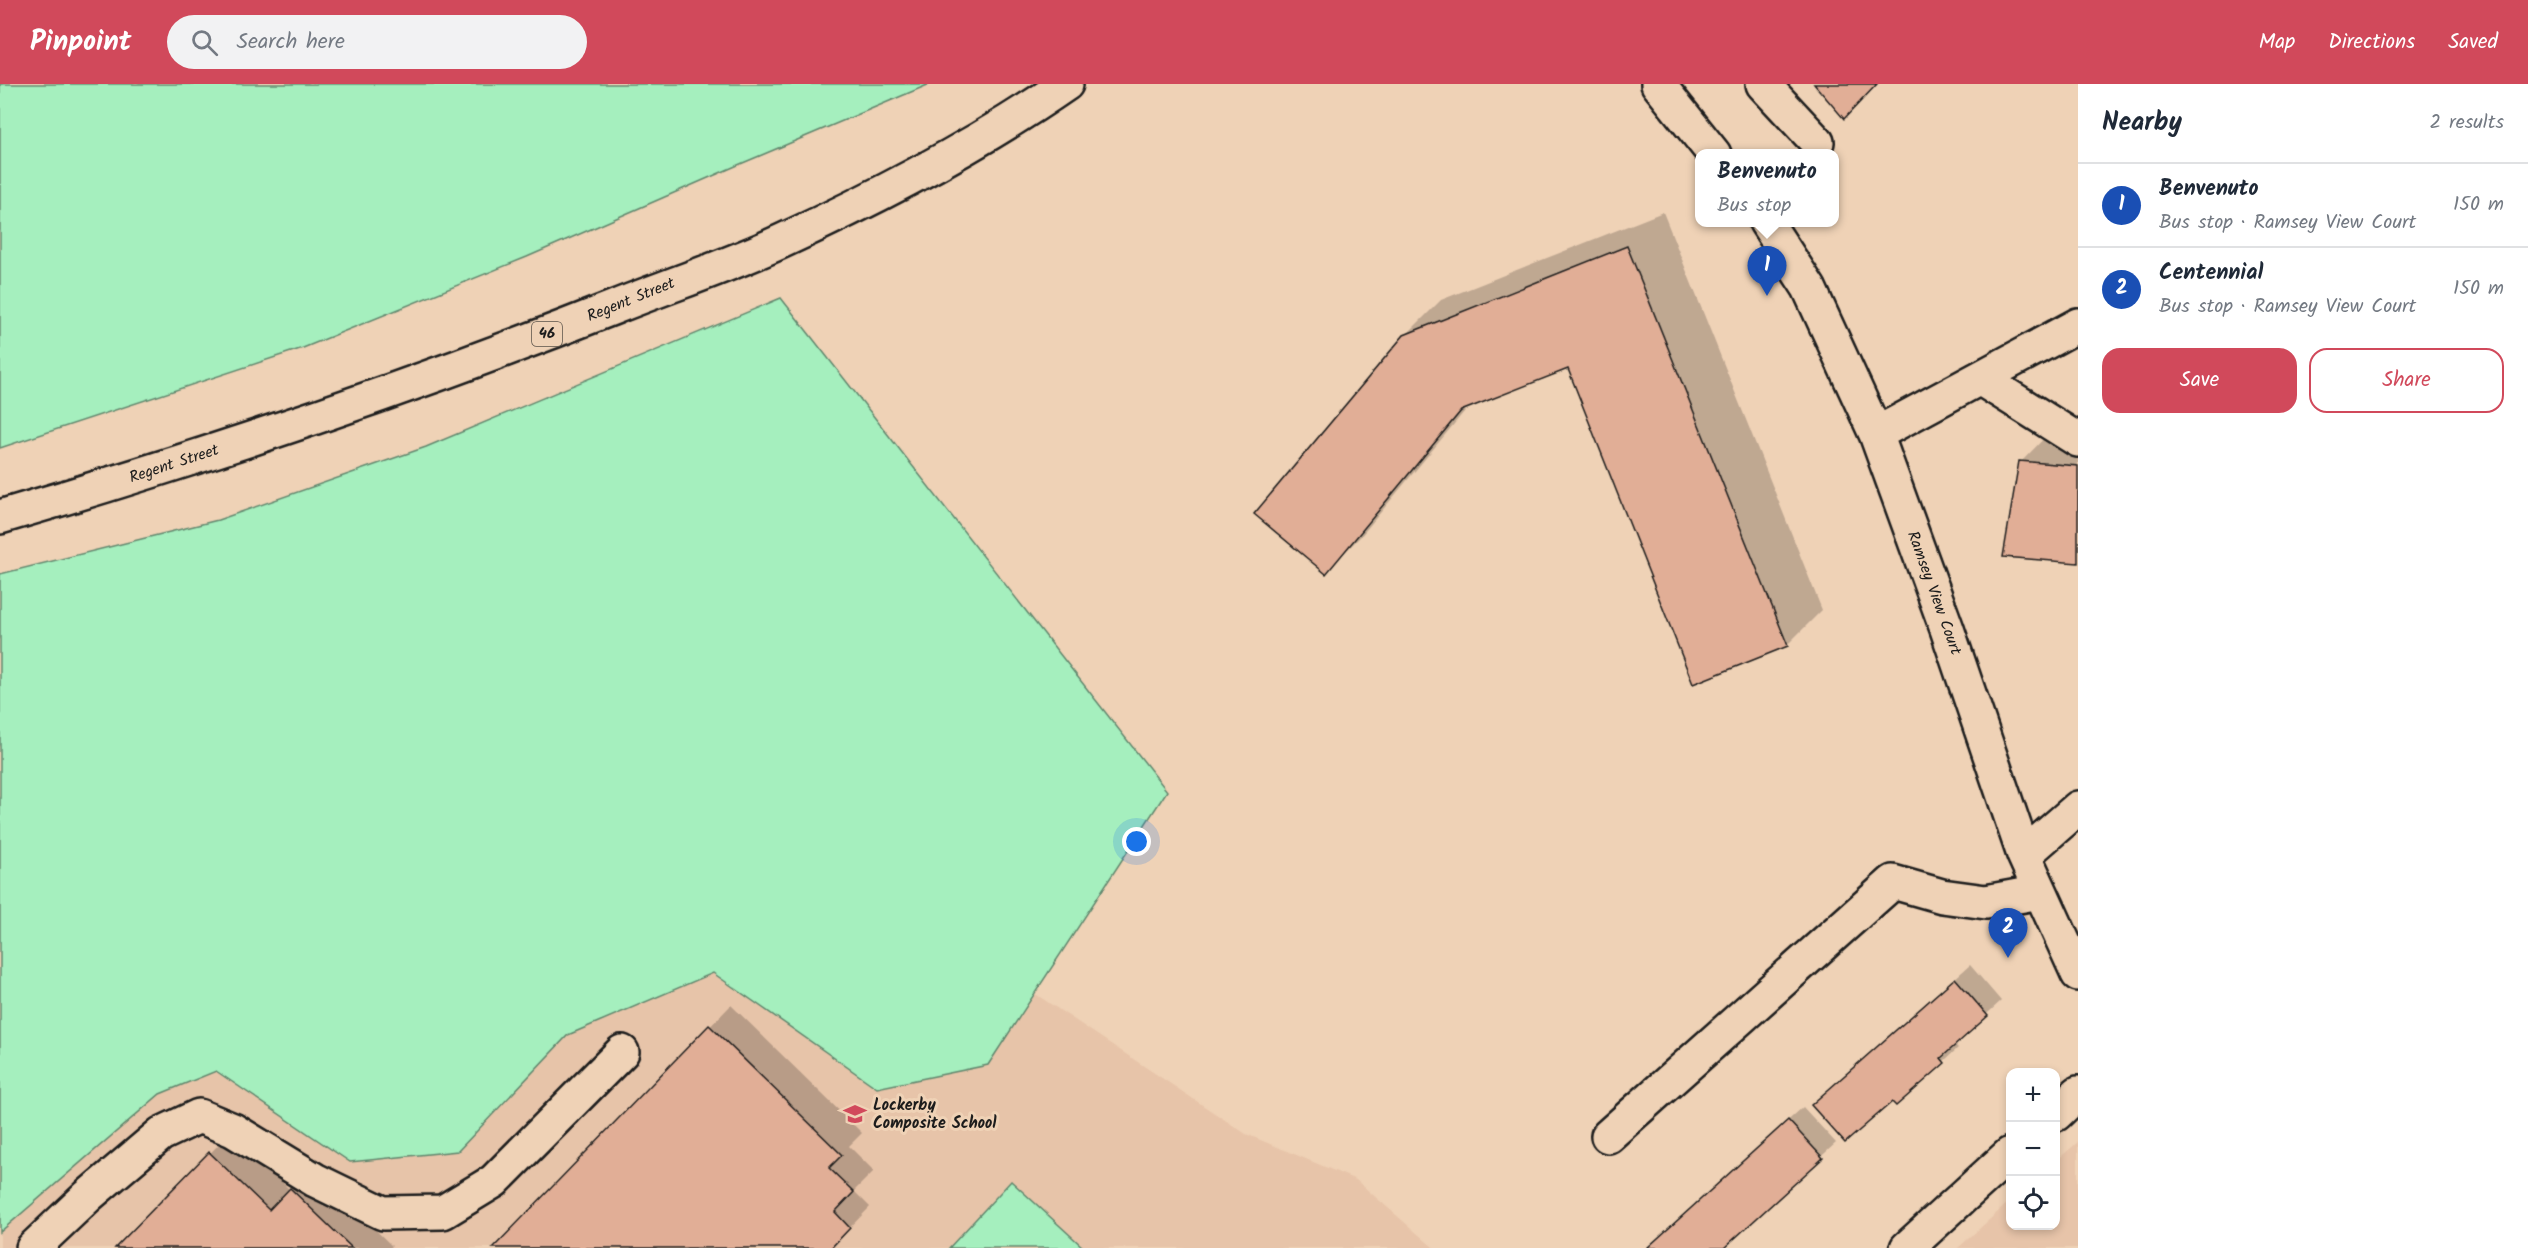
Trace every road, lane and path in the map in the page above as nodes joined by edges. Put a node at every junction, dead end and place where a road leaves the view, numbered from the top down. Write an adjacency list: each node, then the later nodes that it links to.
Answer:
1 (1066, 84): 11 (main road, Regent Street / 46)
2 (1658, 84): 5 (main road)
3 (1763, 84): 4 (main road)
4 (1817, 142)
5 (1711, 149)
6 (1769, 227): 9 (main road, Ramsey View Court)
7 (2075, 330): 8 (main road)
8 (1981, 379): 9 (main road); 10 (main road)
9 (1876, 434): 13 (main road, Ramsey View Court)
10 (2078, 440)
11 (0, 517)
12 (2078, 808): 13 (main road)
13 (2024, 855): 14 (main road, Ramsey View Court)
14 (2040, 892): 15 (main road, Ramsey View Court); 19 (main road)
15 (2078, 974)
16 (622, 1052): 21 (main road)
17 (2078, 1093): 18 (main road)
18 (2060, 1109)
19 (1608, 1136)
20 (2006, 1158): 22 (main road)
21 (33, 1248)
22 (1907, 1248)

